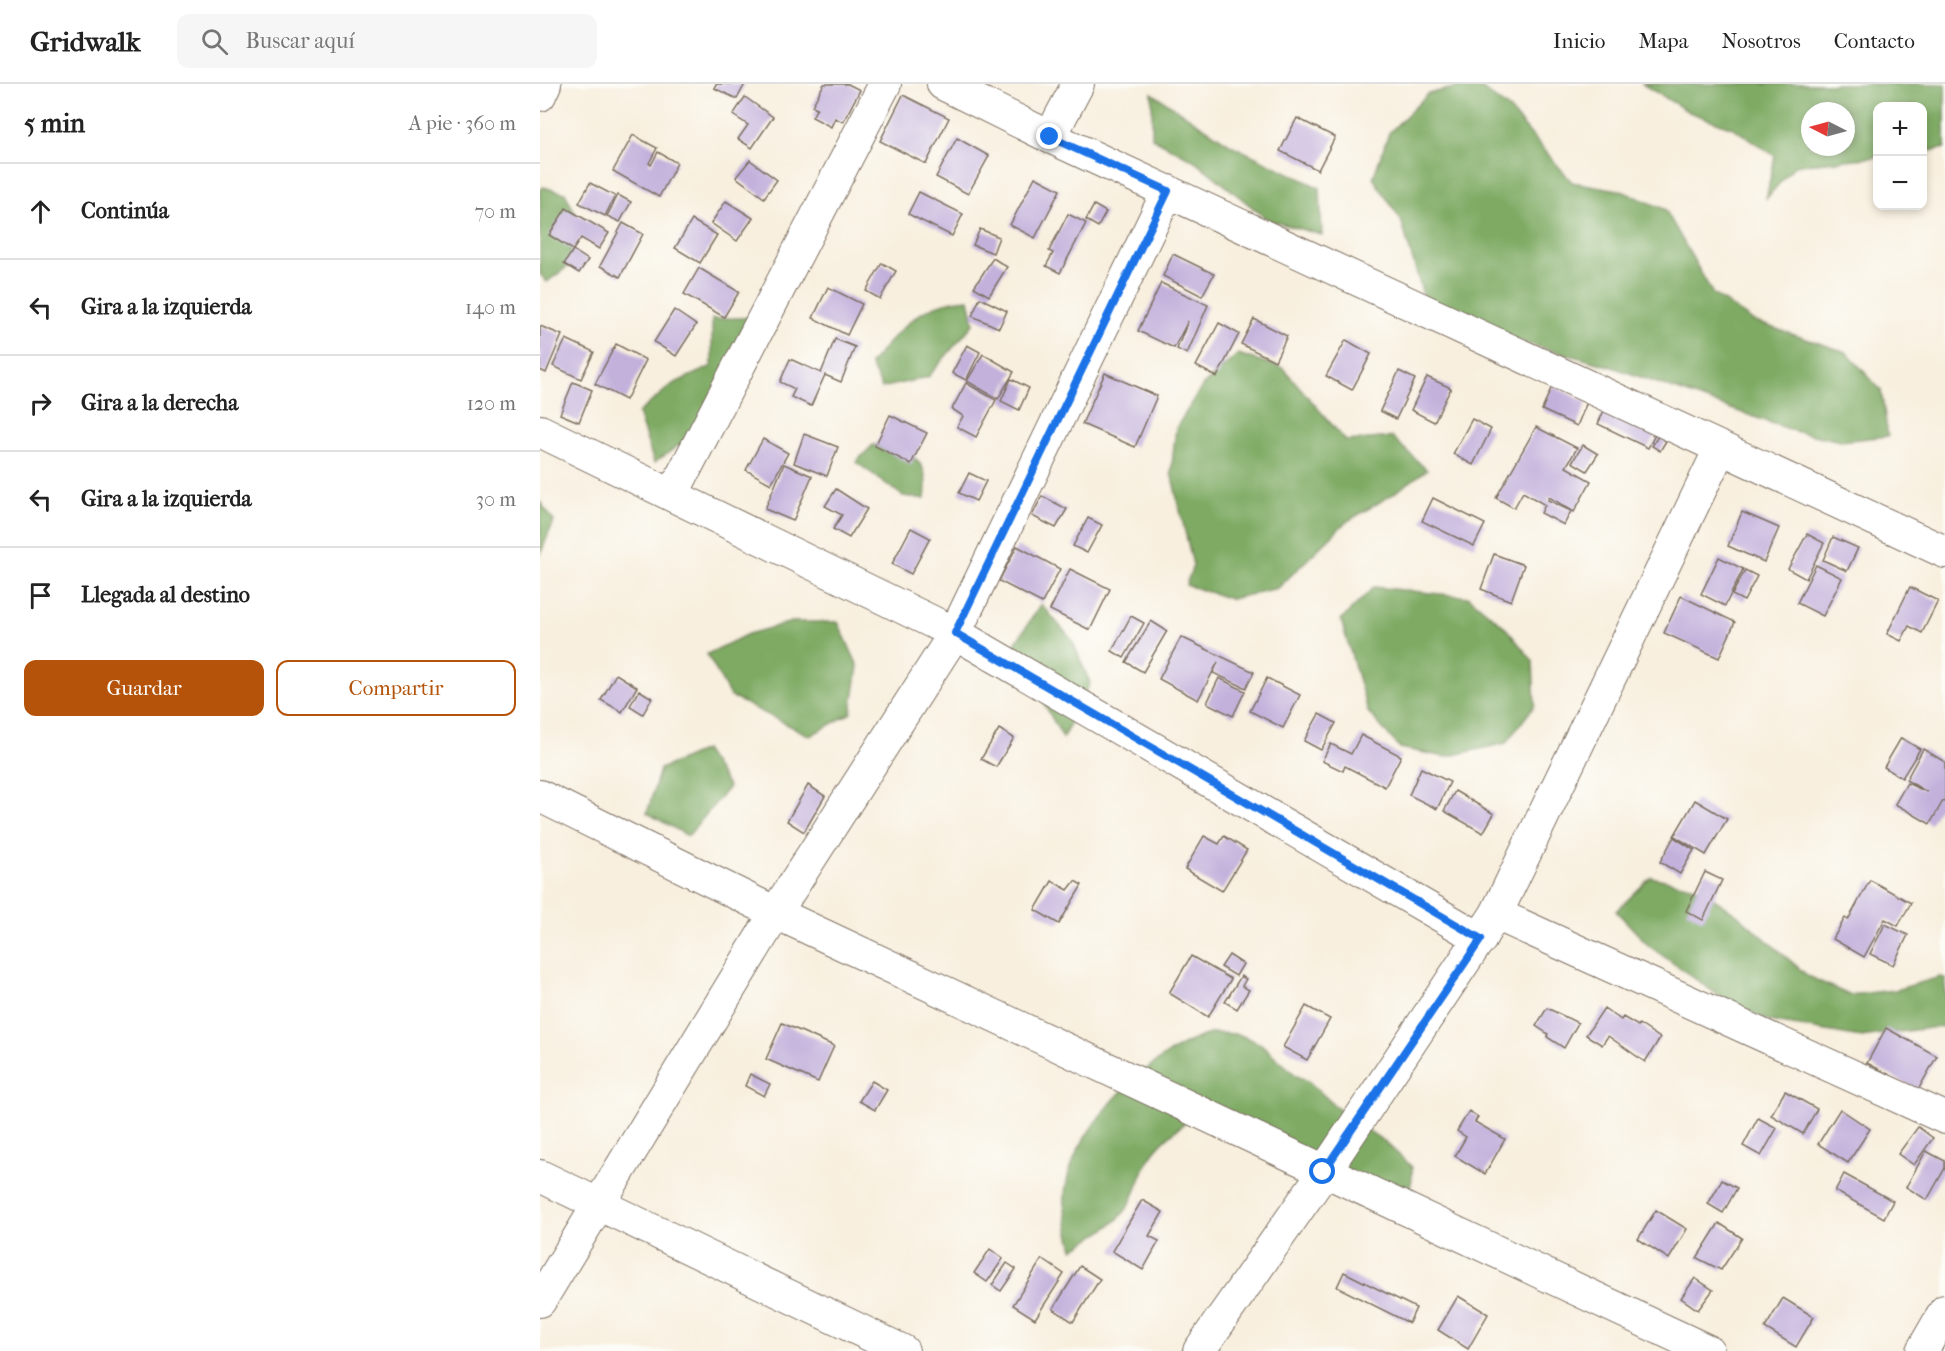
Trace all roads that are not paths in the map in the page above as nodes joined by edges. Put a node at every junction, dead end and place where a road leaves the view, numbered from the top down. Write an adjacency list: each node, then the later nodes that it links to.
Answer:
1 (545, 84): 5 (street)
2 (885, 84): 10 (street)
3 (943, 84): 6 (street)
4 (1078, 84): 6 (street)
5 (540, 95)
6 (1050, 137): 7 (street)
7 (1168, 191): 9 (street); 12 (street)
8 (540, 431): 10 (street)
9 (1720, 448): 11 (street); 15 (street)
10 (672, 495): 12 (street)
11 (1945, 552)
12 (955, 633): 14 (street); 15 (street)
13 (540, 796): 14 (street)
14 (776, 913): 17 (street); 19 (street)
15 (1489, 926): 16 (street); 17 (street)
16 (1945, 1118)
17 (1323, 1172): 23 (street); 24 (street)
18 (540, 1176): 19 (street)
19 (599, 1204): 20 (street); 22 (street)
20 (540, 1301)
21 (1945, 1311): 25 (street)
22 (903, 1351)
23 (1199, 1351)
24 (1708, 1351)
25 (1923, 1351)

